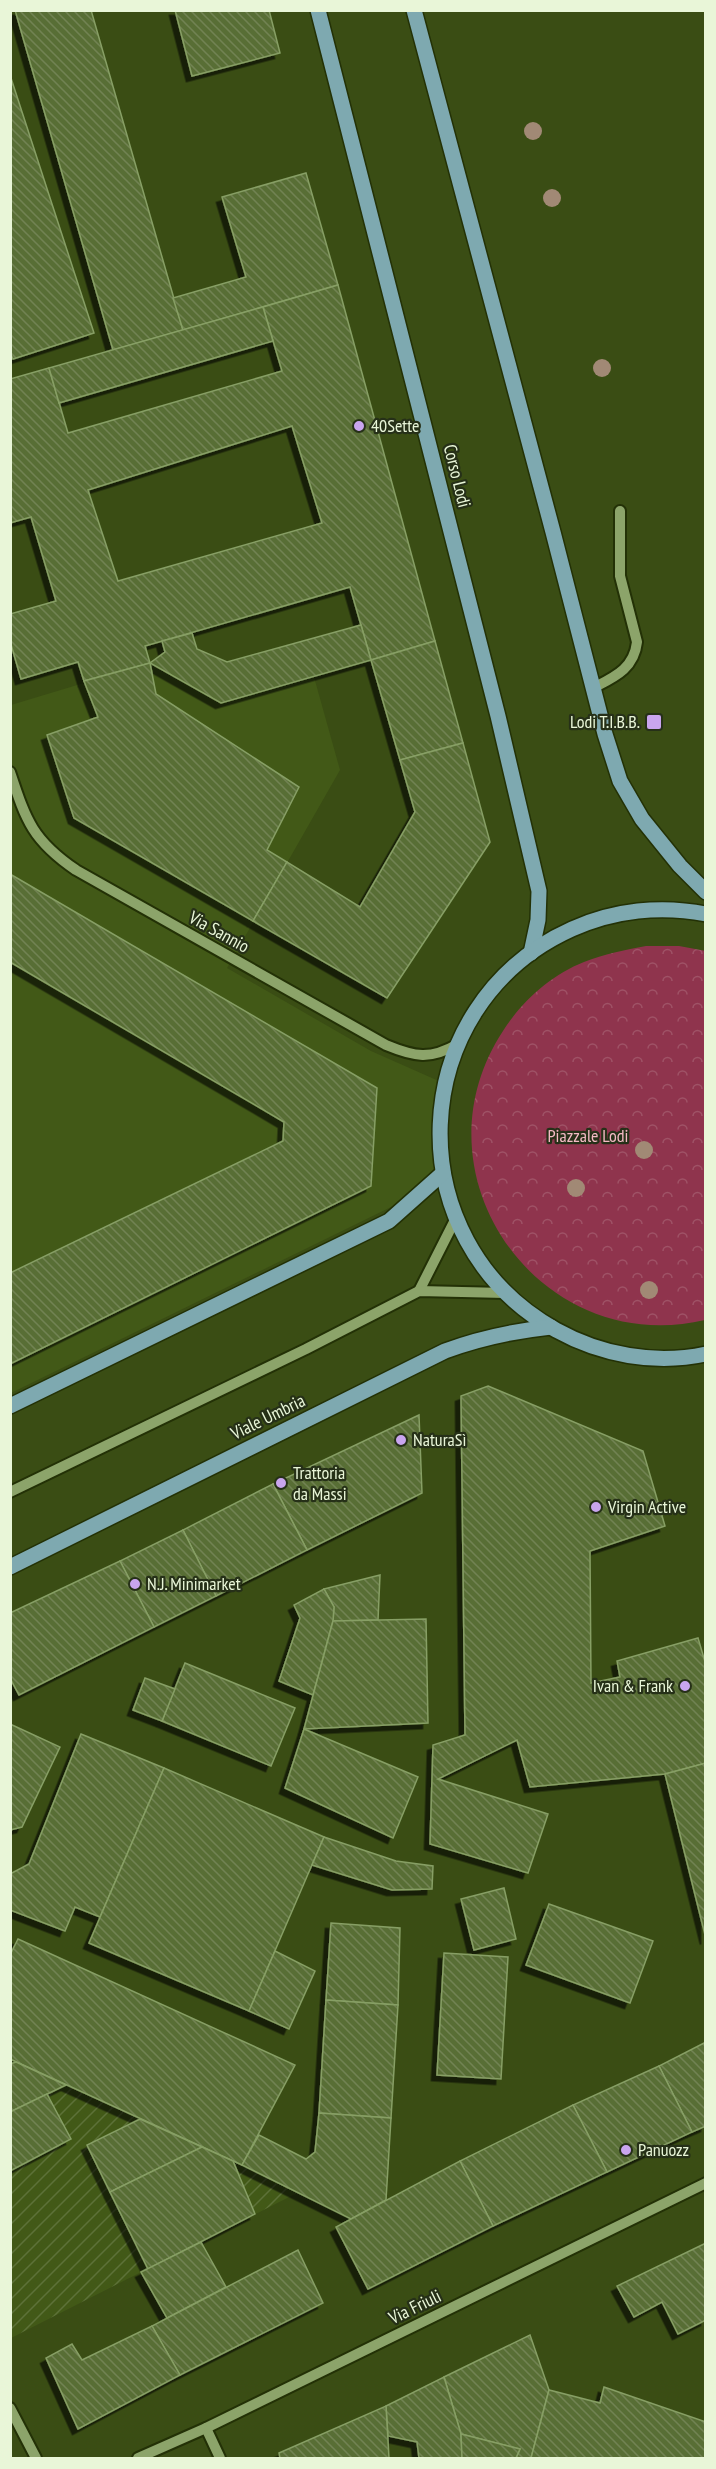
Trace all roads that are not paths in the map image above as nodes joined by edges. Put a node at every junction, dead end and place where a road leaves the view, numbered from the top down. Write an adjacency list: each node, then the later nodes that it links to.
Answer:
1 (318, 10): 8 (main road, Corso Lodi)
2 (414, 10): 4 (main road)
3 (620, 511): 4 (street)
4 (593, 688): 6 (main road)
5 (10, 772): 9 (street, Via Sannio)
6 (705, 892)
7 (705, 914): 8 (main road)
8 (531, 953): 9 (main road)
9 (458, 1044): 10 (main road)
10 (443, 1173): 11 (main road); 18 (main road)
11 (456, 1218): 12 (street); 13 (main road)
12 (419, 1291): 13 (street); 19 (street)
13 (505, 1293): 14 (main road)
14 (551, 1328): 16 (main road); 20 (main road, Viale Umbria)
15 (705, 1354): 16 (main road)
16 (685, 1357): 17 (main road)
17 (705, 1366)
18 (10, 1406)
19 (10, 1492)
20 (10, 1567)
21 (705, 2183): 23 (street, Via Friuli)
22 (10, 2408): 24 (street)
23 (206, 2428): 25 (street, Via Friuli); 26 (street)
24 (36, 2458)
25 (138, 2458)
26 (220, 2458)

